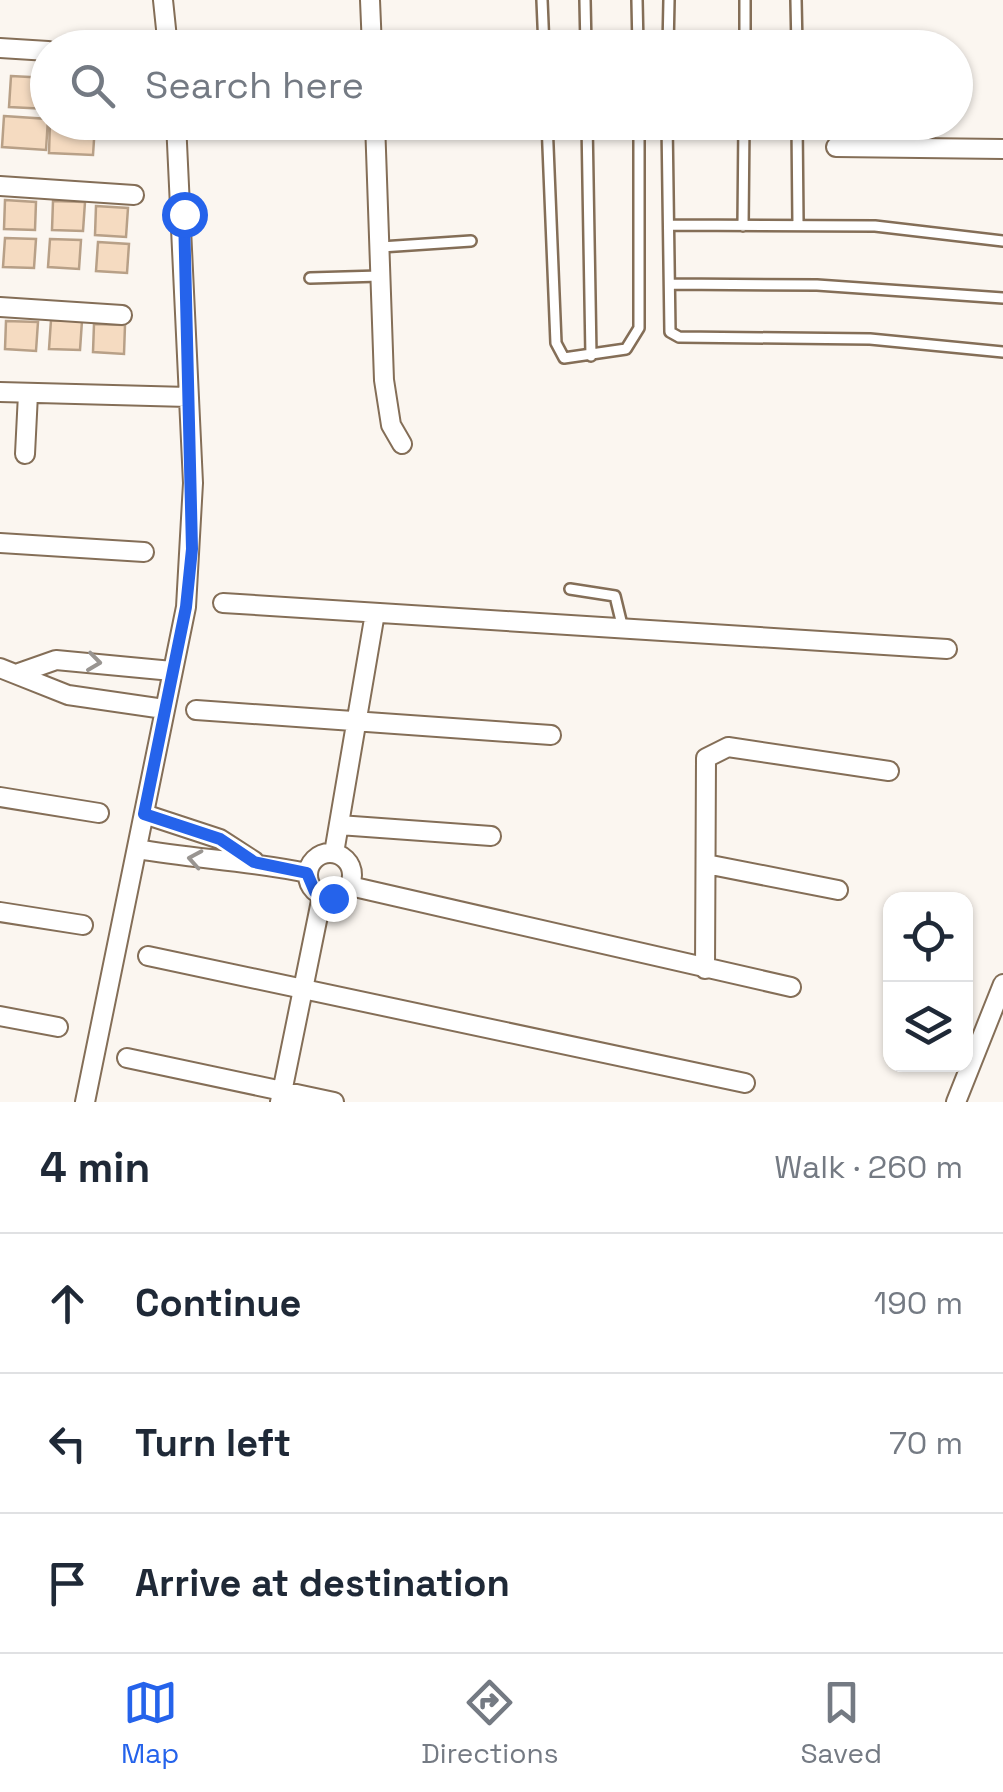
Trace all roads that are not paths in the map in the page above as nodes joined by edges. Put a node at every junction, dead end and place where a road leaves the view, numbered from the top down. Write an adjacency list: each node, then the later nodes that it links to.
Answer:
1 (163, 0): 9 (street)
2 (370, 0): 10 (street)
3 (542, 0): 11 (lane)
4 (585, 0): 12 (lane)
5 (638, 0): 13 (lane)
6 (669, 0): 14 (lane)
7 (746, 0): 15 (lane)
8 (796, 0): 16 (lane)
9 (166, 30)
10 (371, 30)
11 (543, 30)
12 (586, 30)
13 (638, 30)
14 (668, 30)
15 (745, 30)
16 (796, 30)
17 (0, 48): 18 (street)
18 (30, 50)
19 (177, 140): 47 (street)
20 (376, 140): 36 (street)
21 (548, 140): 44 (lane)
22 (587, 140): 44 (lane)
23 (639, 140): 44 (lane)
24 (668, 140): 32 (lane)
25 (744, 140): 33 (lane)
26 (797, 140): 31 (lane)
27 (836, 147): 28 (street)
28 (1003, 149)
29 (0, 186): 30 (street)
30 (134, 195)
31 (798, 224): 33 (lane); 35 (lane)
32 (670, 225): 33 (lane); 39 (lane)
33 (743, 226)
34 (471, 240): 36 (lane)
35 (1003, 241)
36 (381, 247): 37 (street)
37 (382, 276): 38 (lane); 48 (street)
38 (310, 278)
39 (670, 284): 40 (lane); 43 (lane)
40 (1003, 298)
41 (0, 307): 42 (street)
42 (122, 315)
43 (1003, 352)
44 (591, 356)
45 (0, 392): 46 (street)
46 (28, 394): 47 (street); 49 (street)
47 (188, 397): 58 (street)
48 (402, 444)
49 (26, 454)
50 (0, 543): 51 (street)
51 (144, 552)
52 (570, 589): 55 (lane)
53 (223, 602): 54 (street)
54 (375, 613): 55 (street); 61 (street)
55 (623, 628): 56 (street)
56 (947, 649)
57 (9, 670): 58 (street, one-way to 58); 59 (street)
58 (172, 671): 59 (street)
59 (164, 709): 66 (street)
60 (196, 710): 61 (street)
61 (354, 721): 62 (street); 67 (street)
62 (551, 736)
63 (888, 772): 72 (street)
64 (0, 797): 65 (street)
65 (99, 813)
66 (144, 814): 69 (street); 71 (street)
67 (339, 825): 68 (street); 70 (street)
68 (492, 836)
69 (137, 849): 71 (street, one-way to 69); 89 (street)
70 (334, 853): 73 (street); 74 (street)
71 (254, 862): 73 (street)
72 (706, 864): 75 (street); 80 (street)
73 (307, 873): 76 (street)
74 (350, 886): 76 (street); 80 (street)
75 (838, 890)
76 (322, 896): 83 (street)
77 (0, 912): 78 (street)
78 (82, 925)
79 (148, 956): 83 (street)
80 (705, 969): 82 (street)
81 (1003, 984): 91 (street)
82 (791, 987)
83 (302, 988): 87 (street); 88 (street)
84 (0, 1016): 85 (street)
85 (58, 1027)
86 (127, 1058): 88 (street)
87 (745, 1083)
88 (281, 1096): 90 (street)
89 (85, 1102)
90 (334, 1102)
91 (956, 1102)

